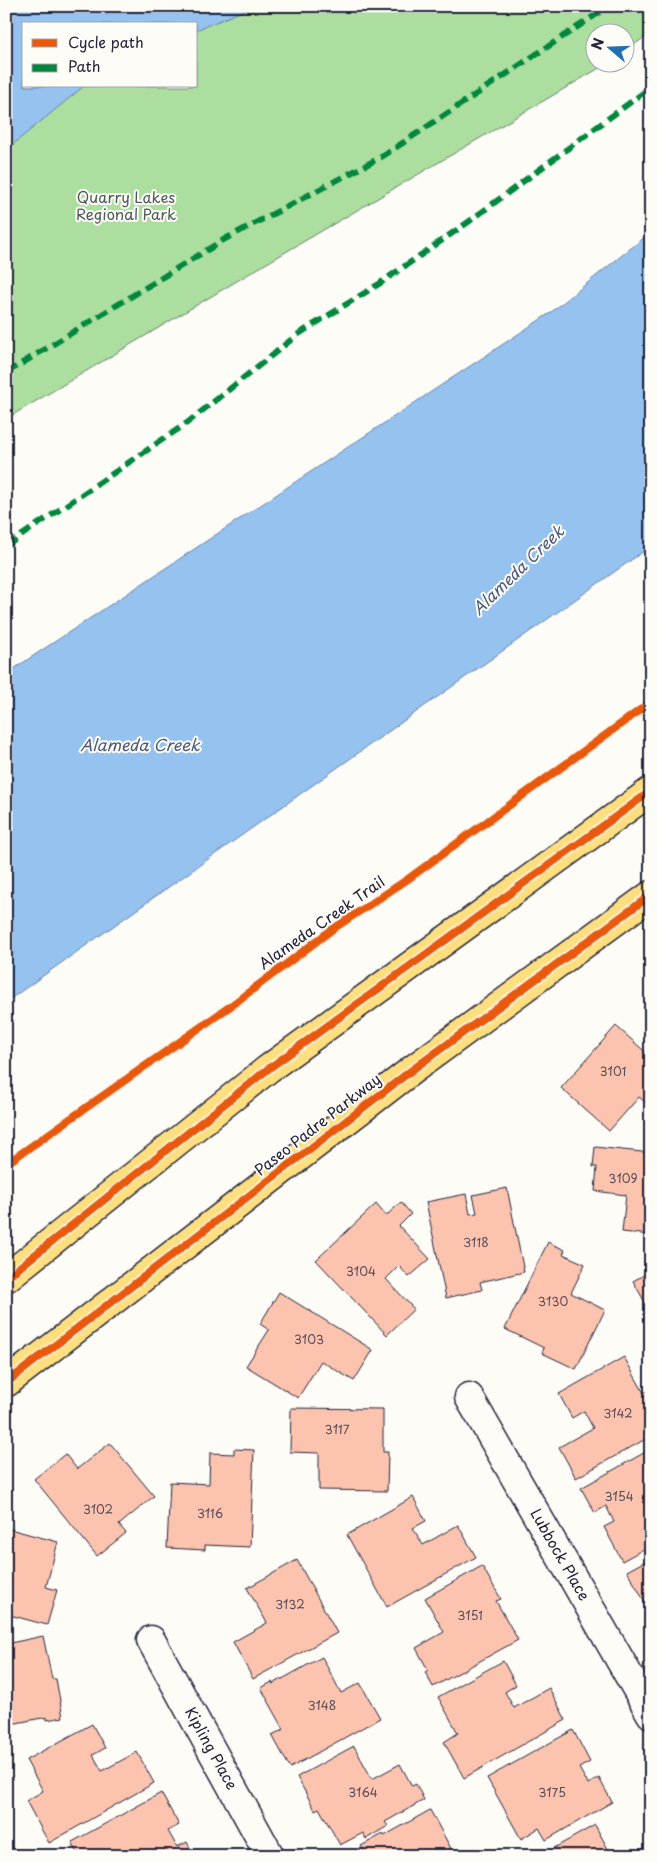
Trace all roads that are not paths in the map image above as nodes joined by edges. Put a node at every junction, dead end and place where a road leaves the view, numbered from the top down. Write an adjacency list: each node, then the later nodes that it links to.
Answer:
1 (651, 791): 3 (main road)
2 (651, 895): 4 (main road, Paseo Padre Parkway)
3 (6, 1278)
4 (6, 1383)
5 (469, 1397): 7 (street, Lubbock Place)
6 (151, 1640): 8 (street, Kipling Place)
7 (651, 1714)
8 (270, 1856)

